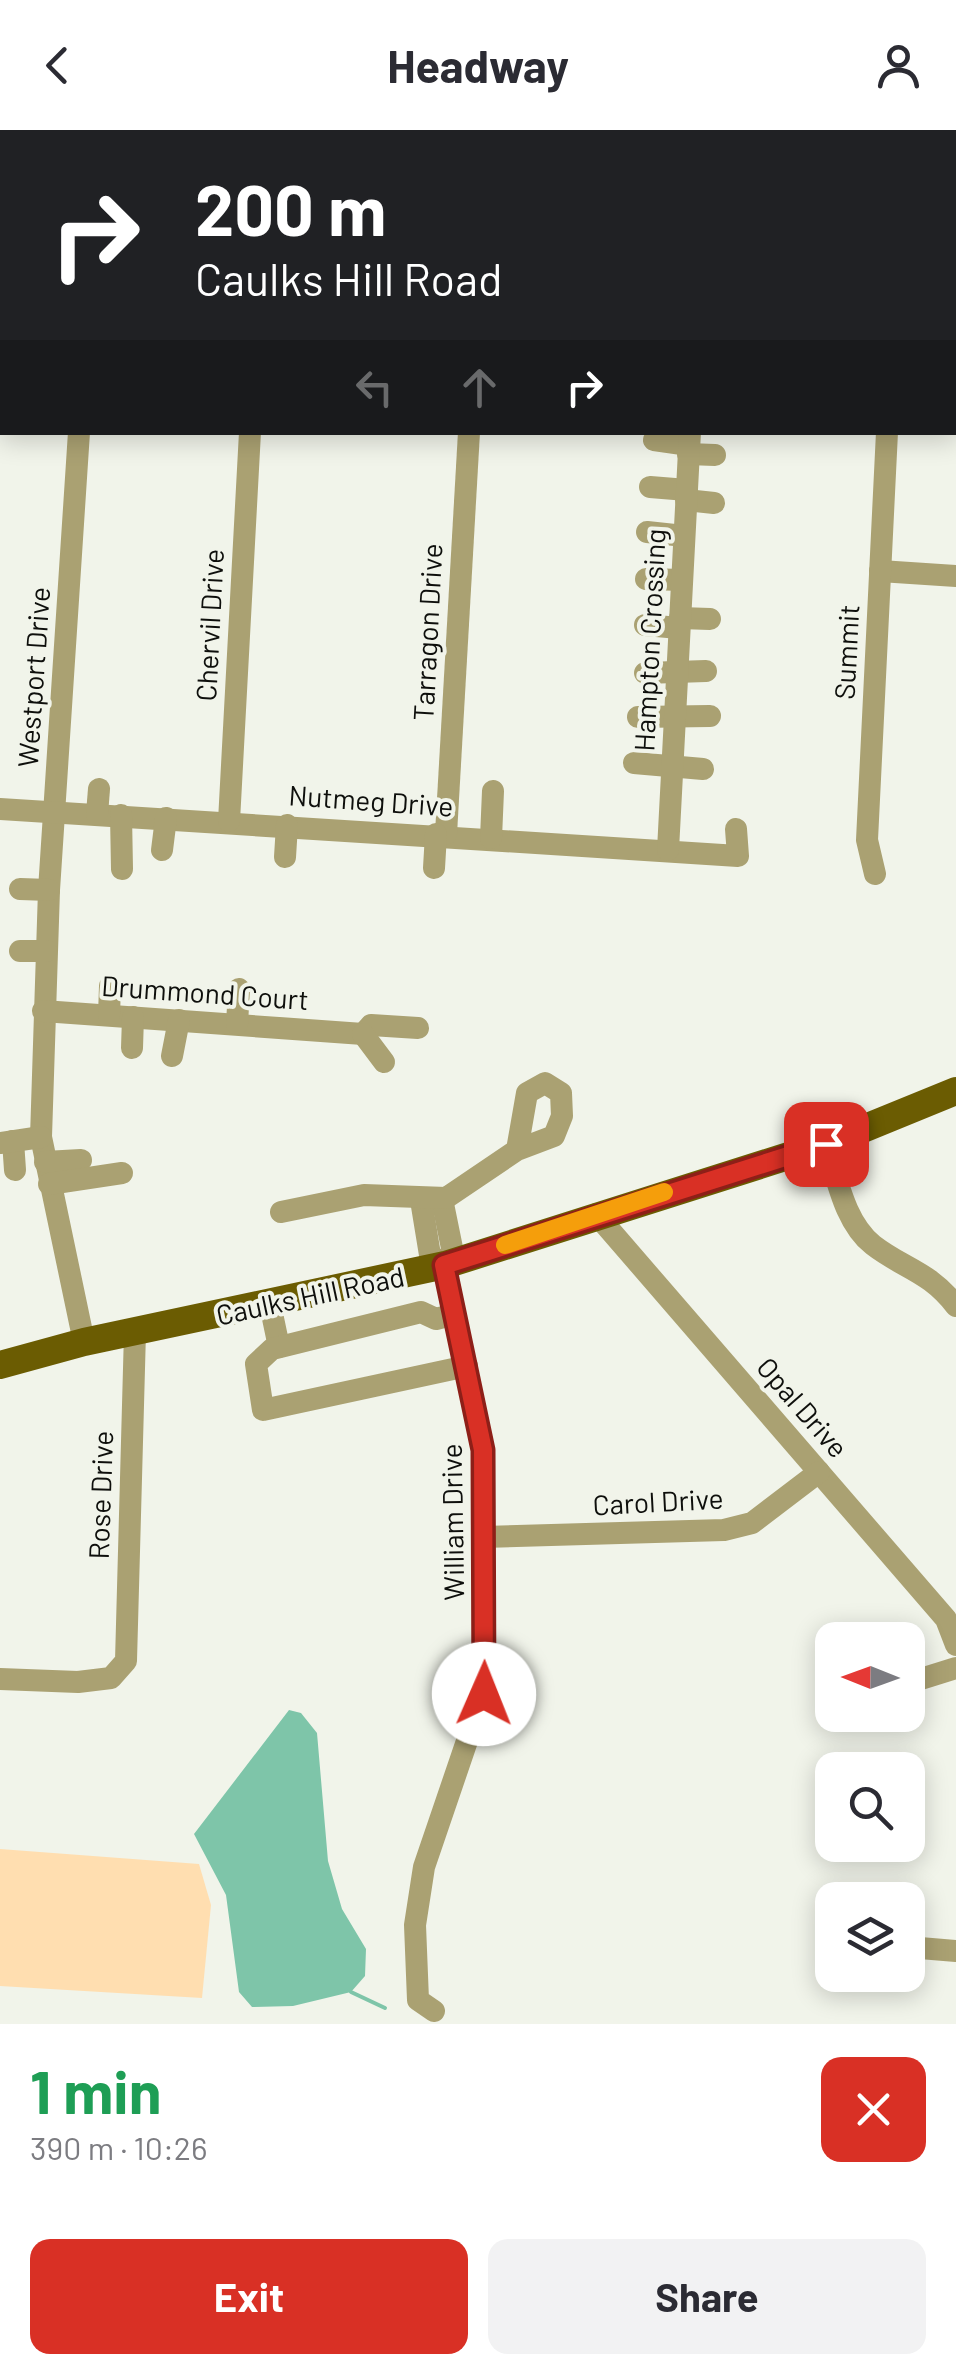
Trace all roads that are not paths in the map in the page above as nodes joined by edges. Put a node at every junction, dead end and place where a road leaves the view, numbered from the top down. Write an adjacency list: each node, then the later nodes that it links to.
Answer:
1 (79, 435): 33 (street, Westport Drive)
2 (250, 435): 36 (street, Chervil Drive)
3 (469, 435): 39 (street, Tarragon Drive)
4 (887, 435): 13 (street, Summit)
5 (654, 440): 6 (street)
6 (689, 444): 7 (street); 9 (street, Hampton Crossing)
7 (715, 454)
8 (650, 486): 9 (street)
9 (686, 495): 10 (street); 12 (street, Hampton Crossing)
10 (714, 503)
11 (648, 532): 12 (street)
12 (684, 536): 16 (street, Hampton Crossing)
13 (880, 571): 14 (street); 47 (street, Summit)
14 (956, 576)
15 (646, 578): 16 (street)
16 (682, 580): 18 (street, Hampton Crossing)
17 (710, 619): 18 (street)
18 (680, 623): 19 (street); 20 (street, Hampton Crossing)
19 (645, 625)
20 (677, 670): 21 (street); 22 (street); 23 (street, Hampton Crossing)
21 (706, 671)
22 (645, 673)
23 (675, 715): 24 (street); 25 (street); 27 (street, Hampton Crossing)
24 (710, 716)
25 (638, 717)
26 (634, 763): 27 (street)
27 (672, 764): 28 (street); 43 (street, Hampton Crossing)
28 (703, 768)
29 (99, 789): 34 (street)
30 (494, 792): 40 (street)
31 (0, 809): 33 (street, Nutmeg Drive)
32 (180, 811): 34 (street, Nutmeg Drive); 36 (street, Nutmeg Drive); 42 (street)
33 (54, 812): 34 (street, Nutmeg Drive); 49 (street, Westport Drive)
34 (109, 815): 46 (street)
35 (588, 820): 41 (street)
36 (229, 821): 37 (street, Nutmeg Drive)
37 (287, 825): 39 (street, Nutmeg Drive); 44 (street)
38 (736, 829): 43 (street, Nutmeg Drive)
39 (441, 834): 40 (street, Nutmeg Drive); 45 (street, Tarragon Drive)
40 (491, 838): 41 (street, Nutmeg Drive)
41 (587, 844): 43 (street, Nutmeg Drive)
42 (162, 850)
43 (668, 850)
44 (285, 856)
45 (434, 868)
46 (122, 870)
47 (875, 874)
48 (20, 889): 49 (street)
49 (49, 890): 51 (street, Westport Drive)
50 (20, 951): 51 (street)
51 (46, 951): 55 (street, Westport Drive)
52 (110, 986): 56 (street)
53 (239, 989): 59 (street)
54 (160, 994): 58 (street)
55 (44, 1011): 56 (street, Drummond Court); 67 (street, Westport Drive)
56 (109, 1015): 57 (street, Drummond Court)
57 (133, 1017): 58 (street, Drummond Court); 62 (street)
58 (169, 1020): 59 (street, Drummond Court); 64 (street)
59 (244, 1025): 61 (street, Drummond Court); 63 (street)
60 (418, 1028): 61 (street, Drummond Court)
61 (362, 1034): 65 (street)
62 (132, 1048)
63 (248, 1051)
64 (172, 1056)
65 (384, 1062)
66 (956, 1091): 69 (main road, Caulks Hill Road)
67 (41, 1137): 68 (street); 74 (street, Westport Drive)
68 (7, 1142): 72 (street)
69 (826, 1144): 77 (main road, Caulks Hill Road); 80 (street)
70 (518, 1150): 75 (street)
71 (81, 1160): 74 (street)
72 (15, 1170)
73 (122, 1172): 74 (street)
74 (47, 1173): 83 (street, Westport Drive)
75 (432, 1199): 76 (street); 78 (street, William Drive)
76 (281, 1212)
77 (596, 1214): 78 (main road, Caulks Hill Road); 87 (street, Opal Drive)
78 (444, 1265): 79 (main road, Caulks Hill Road); 81 (street, William Drive)
79 (270, 1304): 82 (main road, Caulks Hill Road); 84 (street)
80 (956, 1306)
81 (456, 1314): 84 (street); 86 (street, William Drive)
82 (135, 1332): 83 (main road, Caulks Hill Road); 91 (street, Rose Drive)
83 (84, 1342): 85 (main road, Caulks Hill Road)
84 (279, 1347): 86 (street)
85 (0, 1364)
86 (467, 1366): 88 (street, William Drive)
87 (819, 1472): 88 (street, Carol Drive); 89 (street, Opal Drive)
88 (483, 1537): 95 (street, William Drive)
89 (956, 1645)
90 (956, 1668): 92 (street)
91 (0, 1678)
92 (925, 1678)
93 (925, 1949): 94 (street)
94 (956, 1952)
95 (434, 2011)

